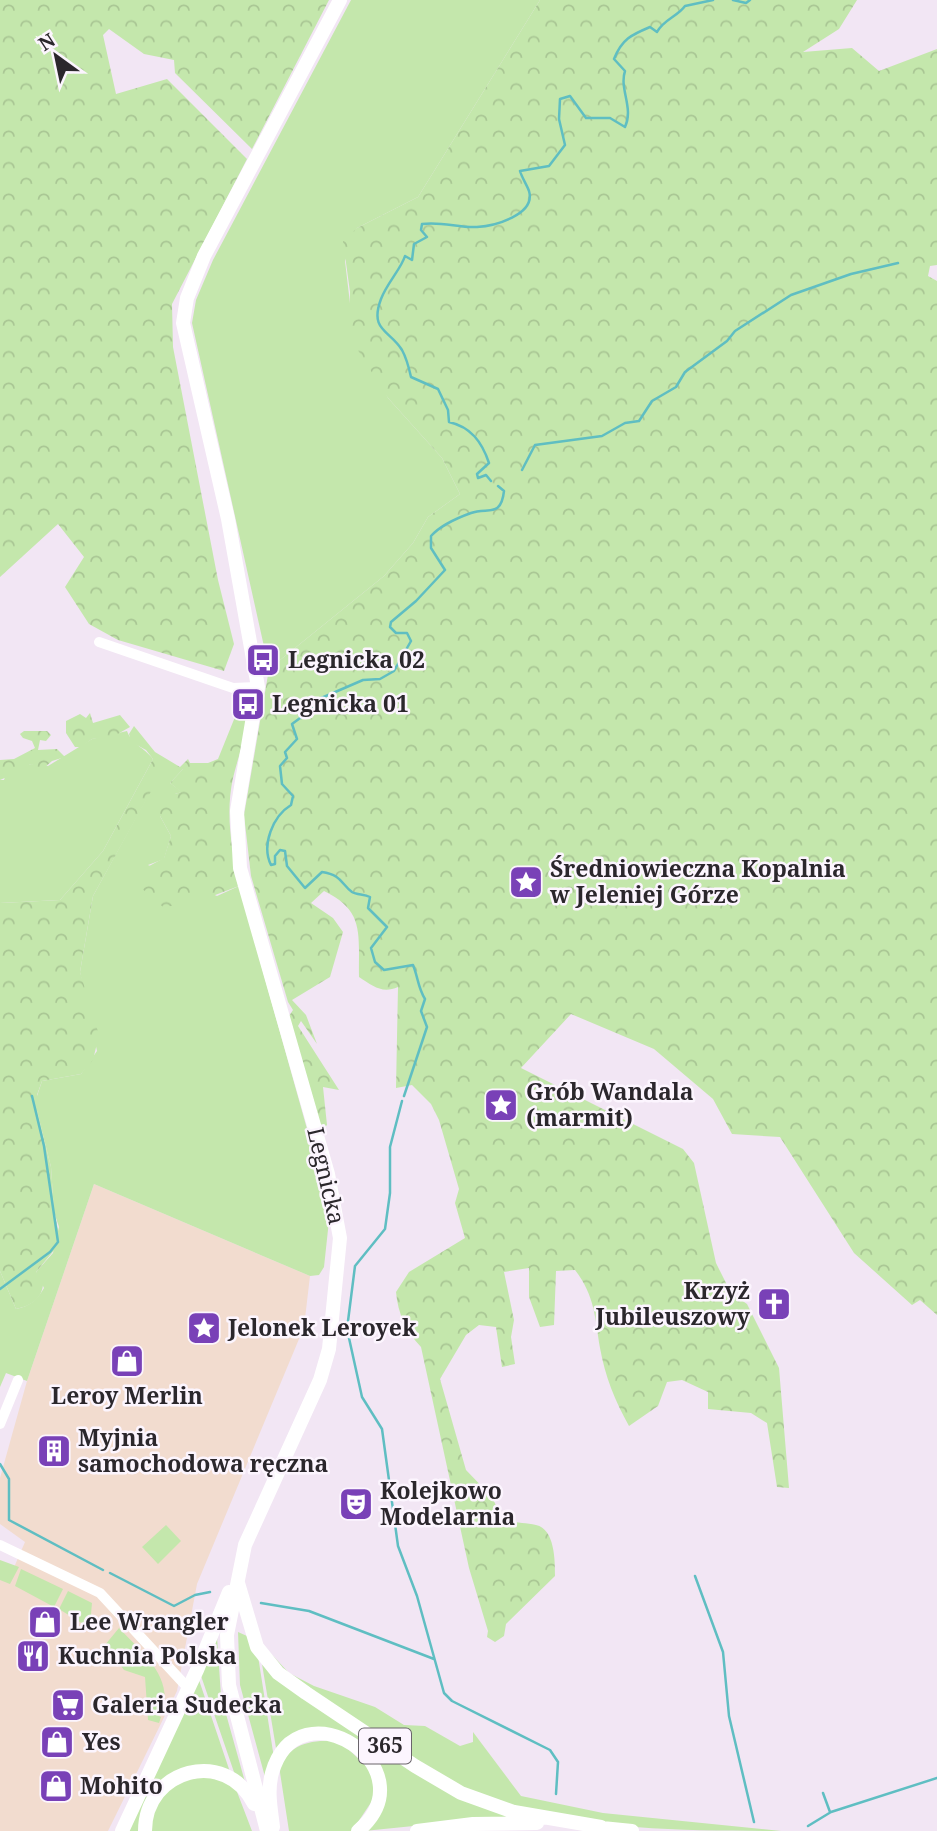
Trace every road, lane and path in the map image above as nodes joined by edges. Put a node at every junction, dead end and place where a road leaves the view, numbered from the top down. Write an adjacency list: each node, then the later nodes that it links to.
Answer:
1 (340, 0): 3 (main road, Legnicka)
2 (99, 642): 3 (street)
3 (258, 687): 7 (main road, Legnicka)
4 (18, 1380): 5 (street)
5 (0, 1424)
6 (0, 1545): 8 (street)
7 (236, 1578): 9 (main road); 11 (main road, 365); 12 (main road, Legnicka)
8 (173, 1668): 9 (street); 10 (street)
9 (197, 1670): 10 (main road)
10 (188, 1688): 13 (main road)
11 (601, 1827): 16 (main road); 17 (main road)
12 (270, 1830): 14 (main road); 15 (main road)
13 (122, 1831)
14 (145, 1831)
15 (358, 1831)
16 (417, 1831)
17 (632, 1831)

